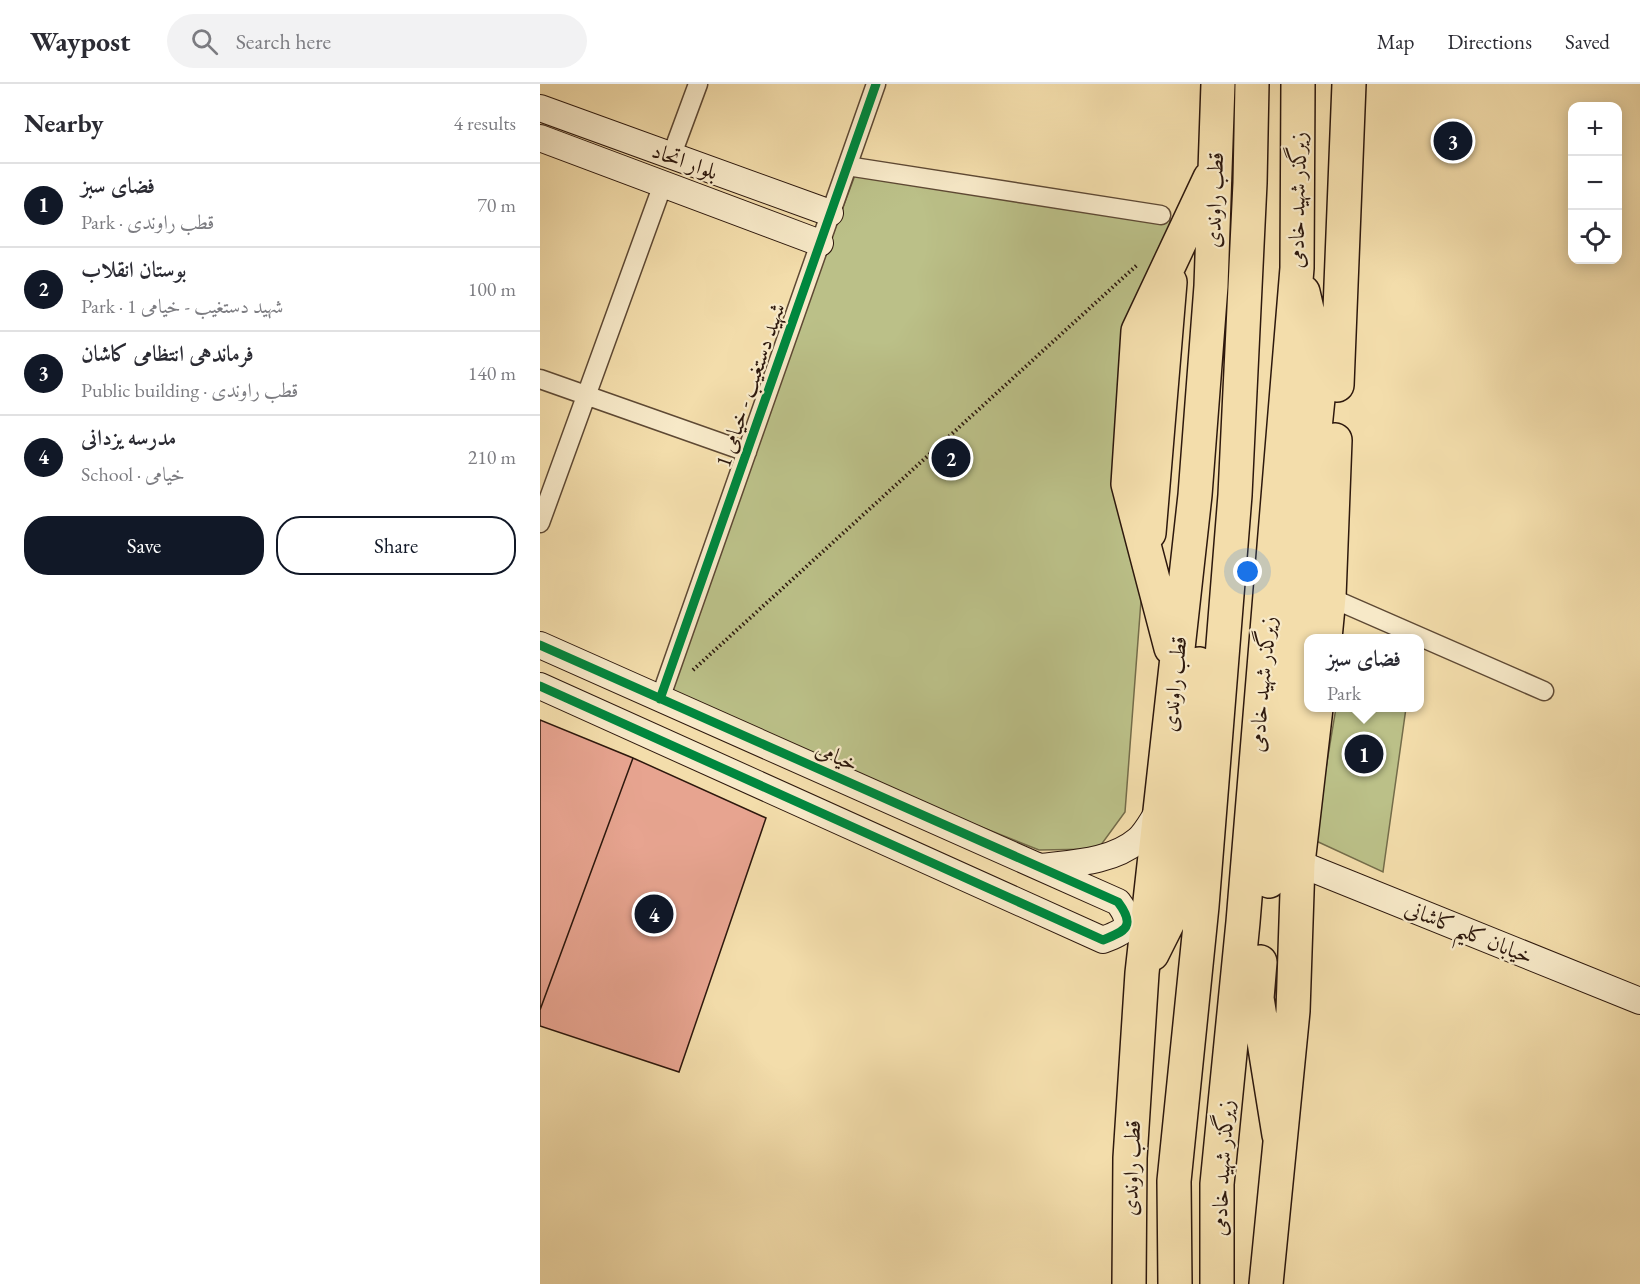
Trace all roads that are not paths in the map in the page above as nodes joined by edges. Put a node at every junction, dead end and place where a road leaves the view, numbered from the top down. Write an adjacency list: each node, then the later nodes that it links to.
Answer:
1 (698, 84): 9 (street)
2 (876, 84): 10 (street, شهید دستغیب - خیامی 1)
3 (1218, 84): 11 (highway, قطب راوندی)
4 (1252, 84): 17 (highway, زیرگذر شهید خادمی)
5 (1298, 84): 16 (highway, زیرگذر شهید خادمی)
6 (1349, 84): 22 (highway)
7 (540, 108): 9 (street, بلوار اتحاد)
8 (540, 138): 12 (street, بلوار اتحاد)
9 (671, 157): 13 (street, بلوار اتحاد)
10 (847, 166): 13 (street, شهید دستغیب - خیامی 1); 14 (street)
11 (1216, 166): 27 (highway, قطب راوندی); 27 (highway)
12 (663, 184): 15 (street, بلوار اتحاد); 19 (street)
13 (830, 213): 15 (street, شهید دستغیب - خیامی 1)
14 (1161, 215)
15 (820, 243): 20 (street, شهید دستغیب - خیامی 1)
16 (1297, 268): 37 (highway); 41 (highway, زیرگذر شهید خادمی)
17 (1244, 306): 35 (highway); 40 (highway, زیرگذر شهید خادمی)
18 (540, 379): 19 (street)
19 (586, 396): 20 (street); 21 (street)
20 (747, 452): 30 (street, شهید دستغیب - خیامی 1)
21 (540, 523)
22 (1329, 597): 23 (highway); 24 (street)
23 (1325, 634)
24 (1414, 634)
25 (1424, 639): 29 (street)
26 (540, 645): 30 (street, خیامی)
27 (1176, 666): 32 (highway, قطب راوندی)
28 (540, 686): 34 (street, خیامی)
29 (1544, 691)
30 (660, 699): 34 (street, خیامی)
31 (1316, 712): 33 (highway)
32 (1160, 809): 34 (street); 35 (highway, قطب راوندی)
33 (1298, 863): 36 (street, خیابان کلیم کاشانی); 37 (highway)
34 (1039, 867)
35 (1142, 974): 39 (highway, قطب راوندی)
36 (1640, 1001)
37 (1279, 1135): 38 (highway)
38 (1268, 1248): 42 (highway); 43 (highway)
39 (1129, 1284)
40 (1175, 1284)
41 (1217, 1284)
42 (1245, 1284)
43 (1266, 1284)

